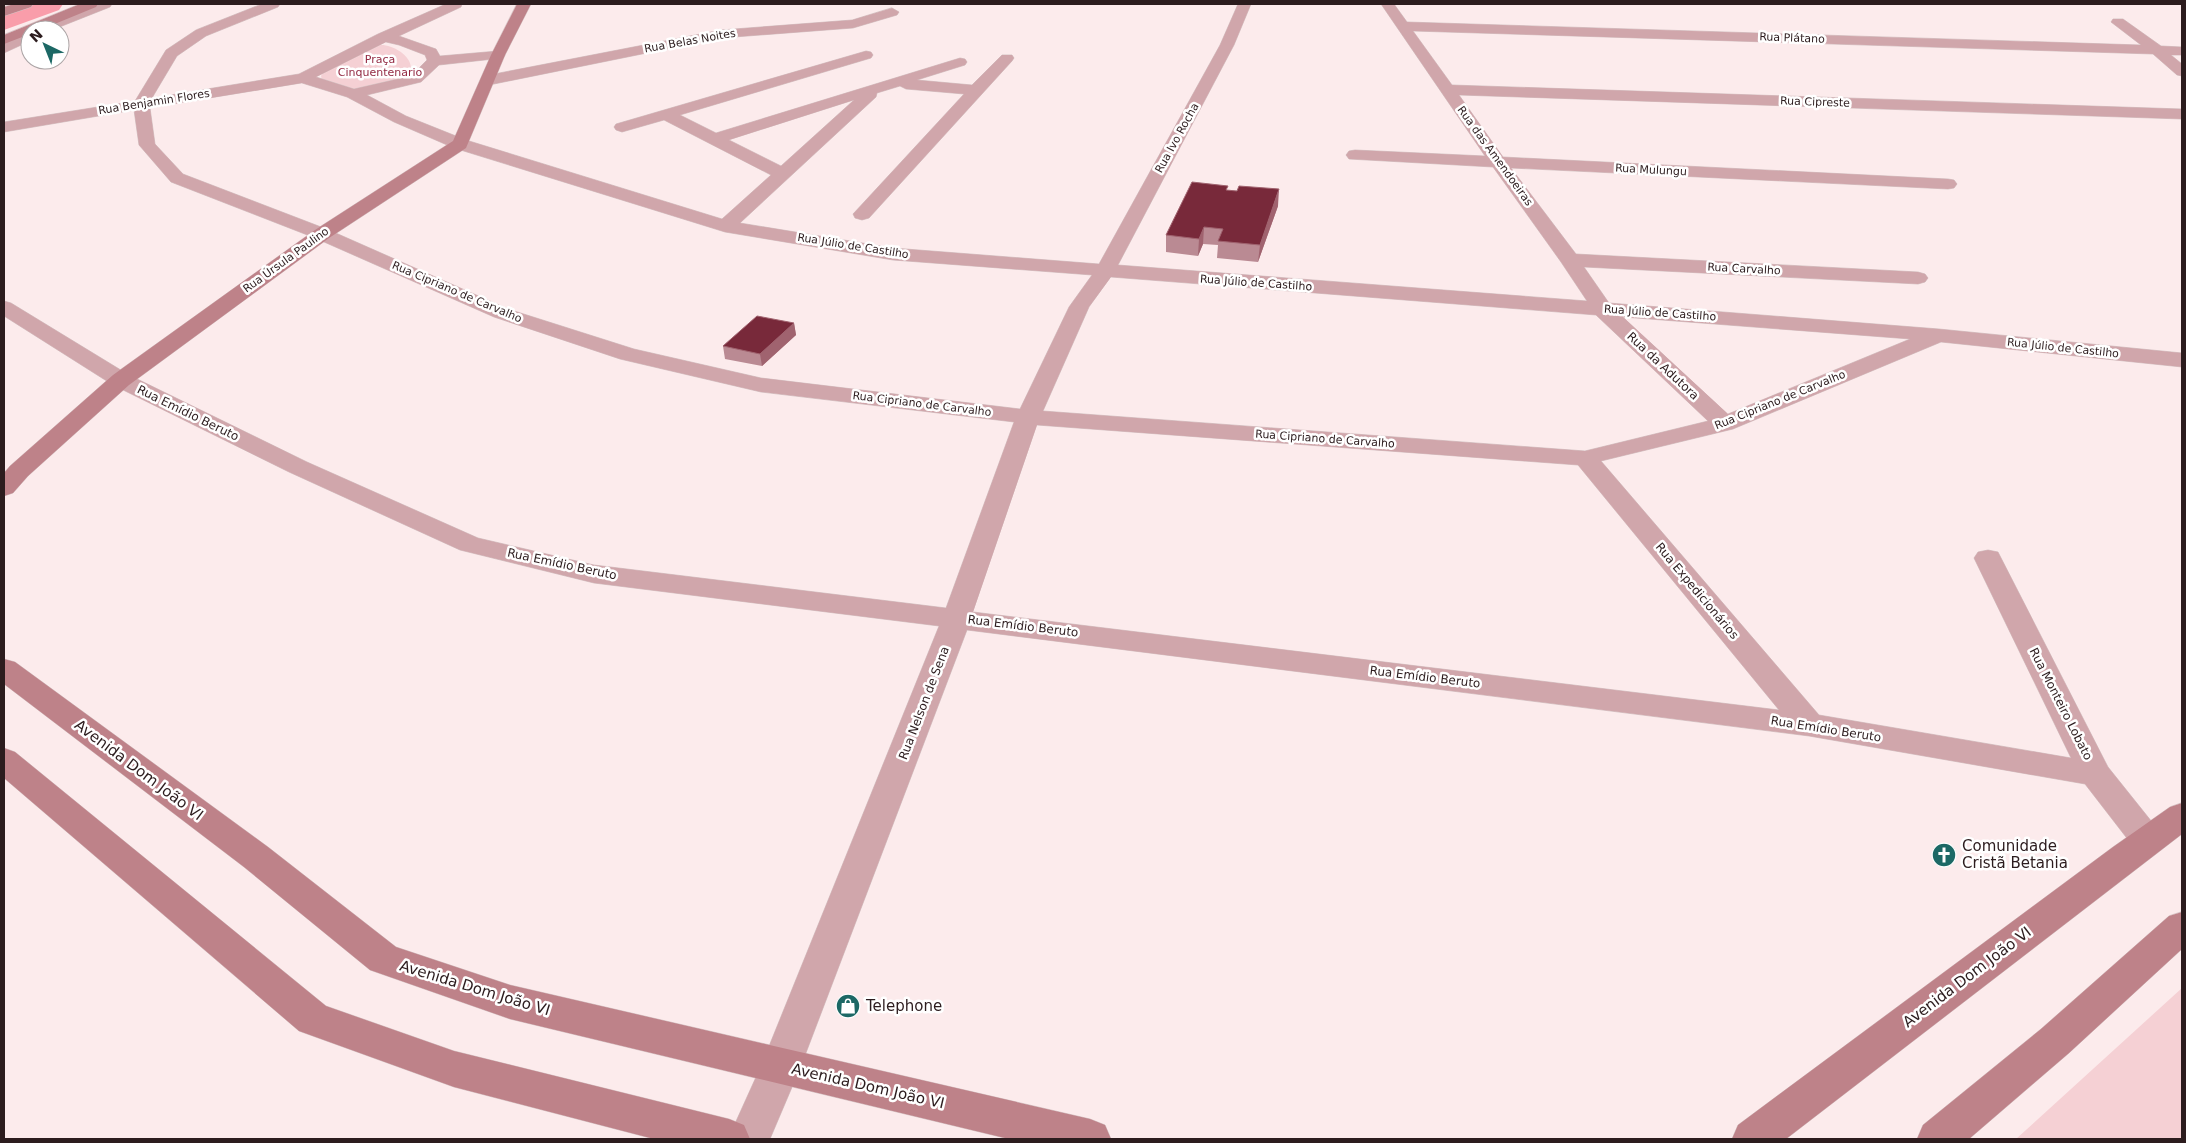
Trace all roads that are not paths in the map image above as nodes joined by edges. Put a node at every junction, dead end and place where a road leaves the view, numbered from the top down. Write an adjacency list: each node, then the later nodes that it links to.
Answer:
1 (26, 4): 9 (main road)
2 (91, 4): 15 (main road)
3 (105, 4): 11 (street)
4 (273, 4): 35 (street)
5 (456, 4): 14 (street)
6 (524, 4): 20 (main road)
7 (1245, 4): 51 (street, Rua Ivo Rocha)
8 (1387, 4): 13 (street, Rua das Amendoeiras)
9 (4, 12)
10 (892, 12): 26 (street, Rua Belas Noites)
11 (65, 20)
12 (2118, 22): 18 (street)
13 (1402, 26): 18 (street, Rua Plátano); 32 (street, Rua das Amendoeiras)
14 (383, 37): 23 (street); 25 (street)
15 (4, 40)
16 (20, 40): 17 (street)
17 (4, 49)
18 (2157, 50): 19 (street, Rua Plátano); 24 (street)
19 (2182, 51)
20 (498, 55): 23 (street); 26 (main road)
21 (866, 55): 27 (street)
22 (1007, 58): 31 (street)
23 (435, 61): 33 (street)
24 (2182, 72)
25 (304, 78): 33 (street, Rua Júlio de Castilho); 35 (street, Rua Benjamin Flores)
26 (489, 80): 42 (main road)
27 (782, 80): 34 (street); 37 (street)
28 (895, 83): 29 (street); 29 (street); 30 (street)
29 (934, 86): 31 (street)
30 (874, 90): 34 (street); 36 (street)
31 (976, 90): 47 (street)
32 (1448, 90): 38 (street, Rua Cipreste); 44 (street, Rua das Amendoeiras)
33 (353, 94): 42 (street, Rua Júlio de Castilho)
34 (833, 103): 36 (street); 41 (street)
35 (142, 104): 39 (street, Rua Benjamin Flores); 49 (street, Rua Cipriano de Carvalho)
36 (852, 112): 45 (street)
37 (665, 114): 40 (street); 41 (street)
38 (2182, 114)
39 (4, 127)
40 (622, 127)
41 (714, 139): 45 (street)
42 (460, 144): 48 (street, Rua Júlio de Castilho); 49 (main road, Rua Úrsula Paulino)
43 (1355, 155): 44 (street, Rua Mulungu)
44 (1498, 162): 46 (street, Rua Mulungu); 50 (street, Rua das Amendoeiras)
45 (783, 174): 48 (street)
46 (1948, 184)
47 (862, 214)
48 (725, 226): 51 (street, Rua Júlio de Castilho)
49 (322, 234): 57 (main road, Rua Úrsula Paulino); 58 (street, Rua Cipriano de Carvalho)
50 (1570, 260): 52 (street, Rua Carvalho); 54 (street, Rua das Amendoeiras)
51 (1105, 271): 54 (street, Rua Júlio de Castilho); 58 (street, Rua Nelson de Sena)
52 (1918, 278)
53 (4, 307): 57 (street, Rua Emídio Beruto)
54 (1602, 309): 55 (street, Rua Júlio de Castilho); 59 (street, Rua da Adutora)
55 (1939, 335): 56 (street, Rua Júlio de Castilho); 59 (street, Rua Cipriano de Carvalho)
56 (2182, 360)
57 (122, 380): 61 (main road, Rua Úrsula Paulino); 63 (street, Rua Emídio Beruto)
58 (1028, 417): 60 (street, Rua Cipriano de Carvalho); 63 (street, Rua Nelson de Sena)
59 (1725, 424): 60 (street, Rua Cipriano de Carvalho)
60 (1585, 458): 65 (street, Rua Expedicionários)
61 (4, 488)
62 (1988, 558): 67 (street, Rua Monteiro Lobato)
63 (957, 618): 65 (street, Rua Emídio Beruto); 71 (street, Rua Nelson de Sena)
64 (4, 669): 71 (main road, Avenida Dom João VI)
65 (1809, 725): 67 (street, Rua Emídio Beruto)
66 (4, 760): 72 (main road)
67 (2096, 774): 69 (street, Rua Monteiro Lobato)
68 (2182, 816): 69 (main road, Avenida Dom João VI)
69 (2148, 841): 75 (main road, Avenida Dom João VI)
70 (2182, 927): 76 (main road)
71 (781, 1066): 73 (street, Rua Nelson de Sena); 74 (main road, Avenida Dom João VI)
72 (729, 1139)
73 (750, 1139)
74 (1090, 1139)
75 (1753, 1139)
76 (1938, 1139)

